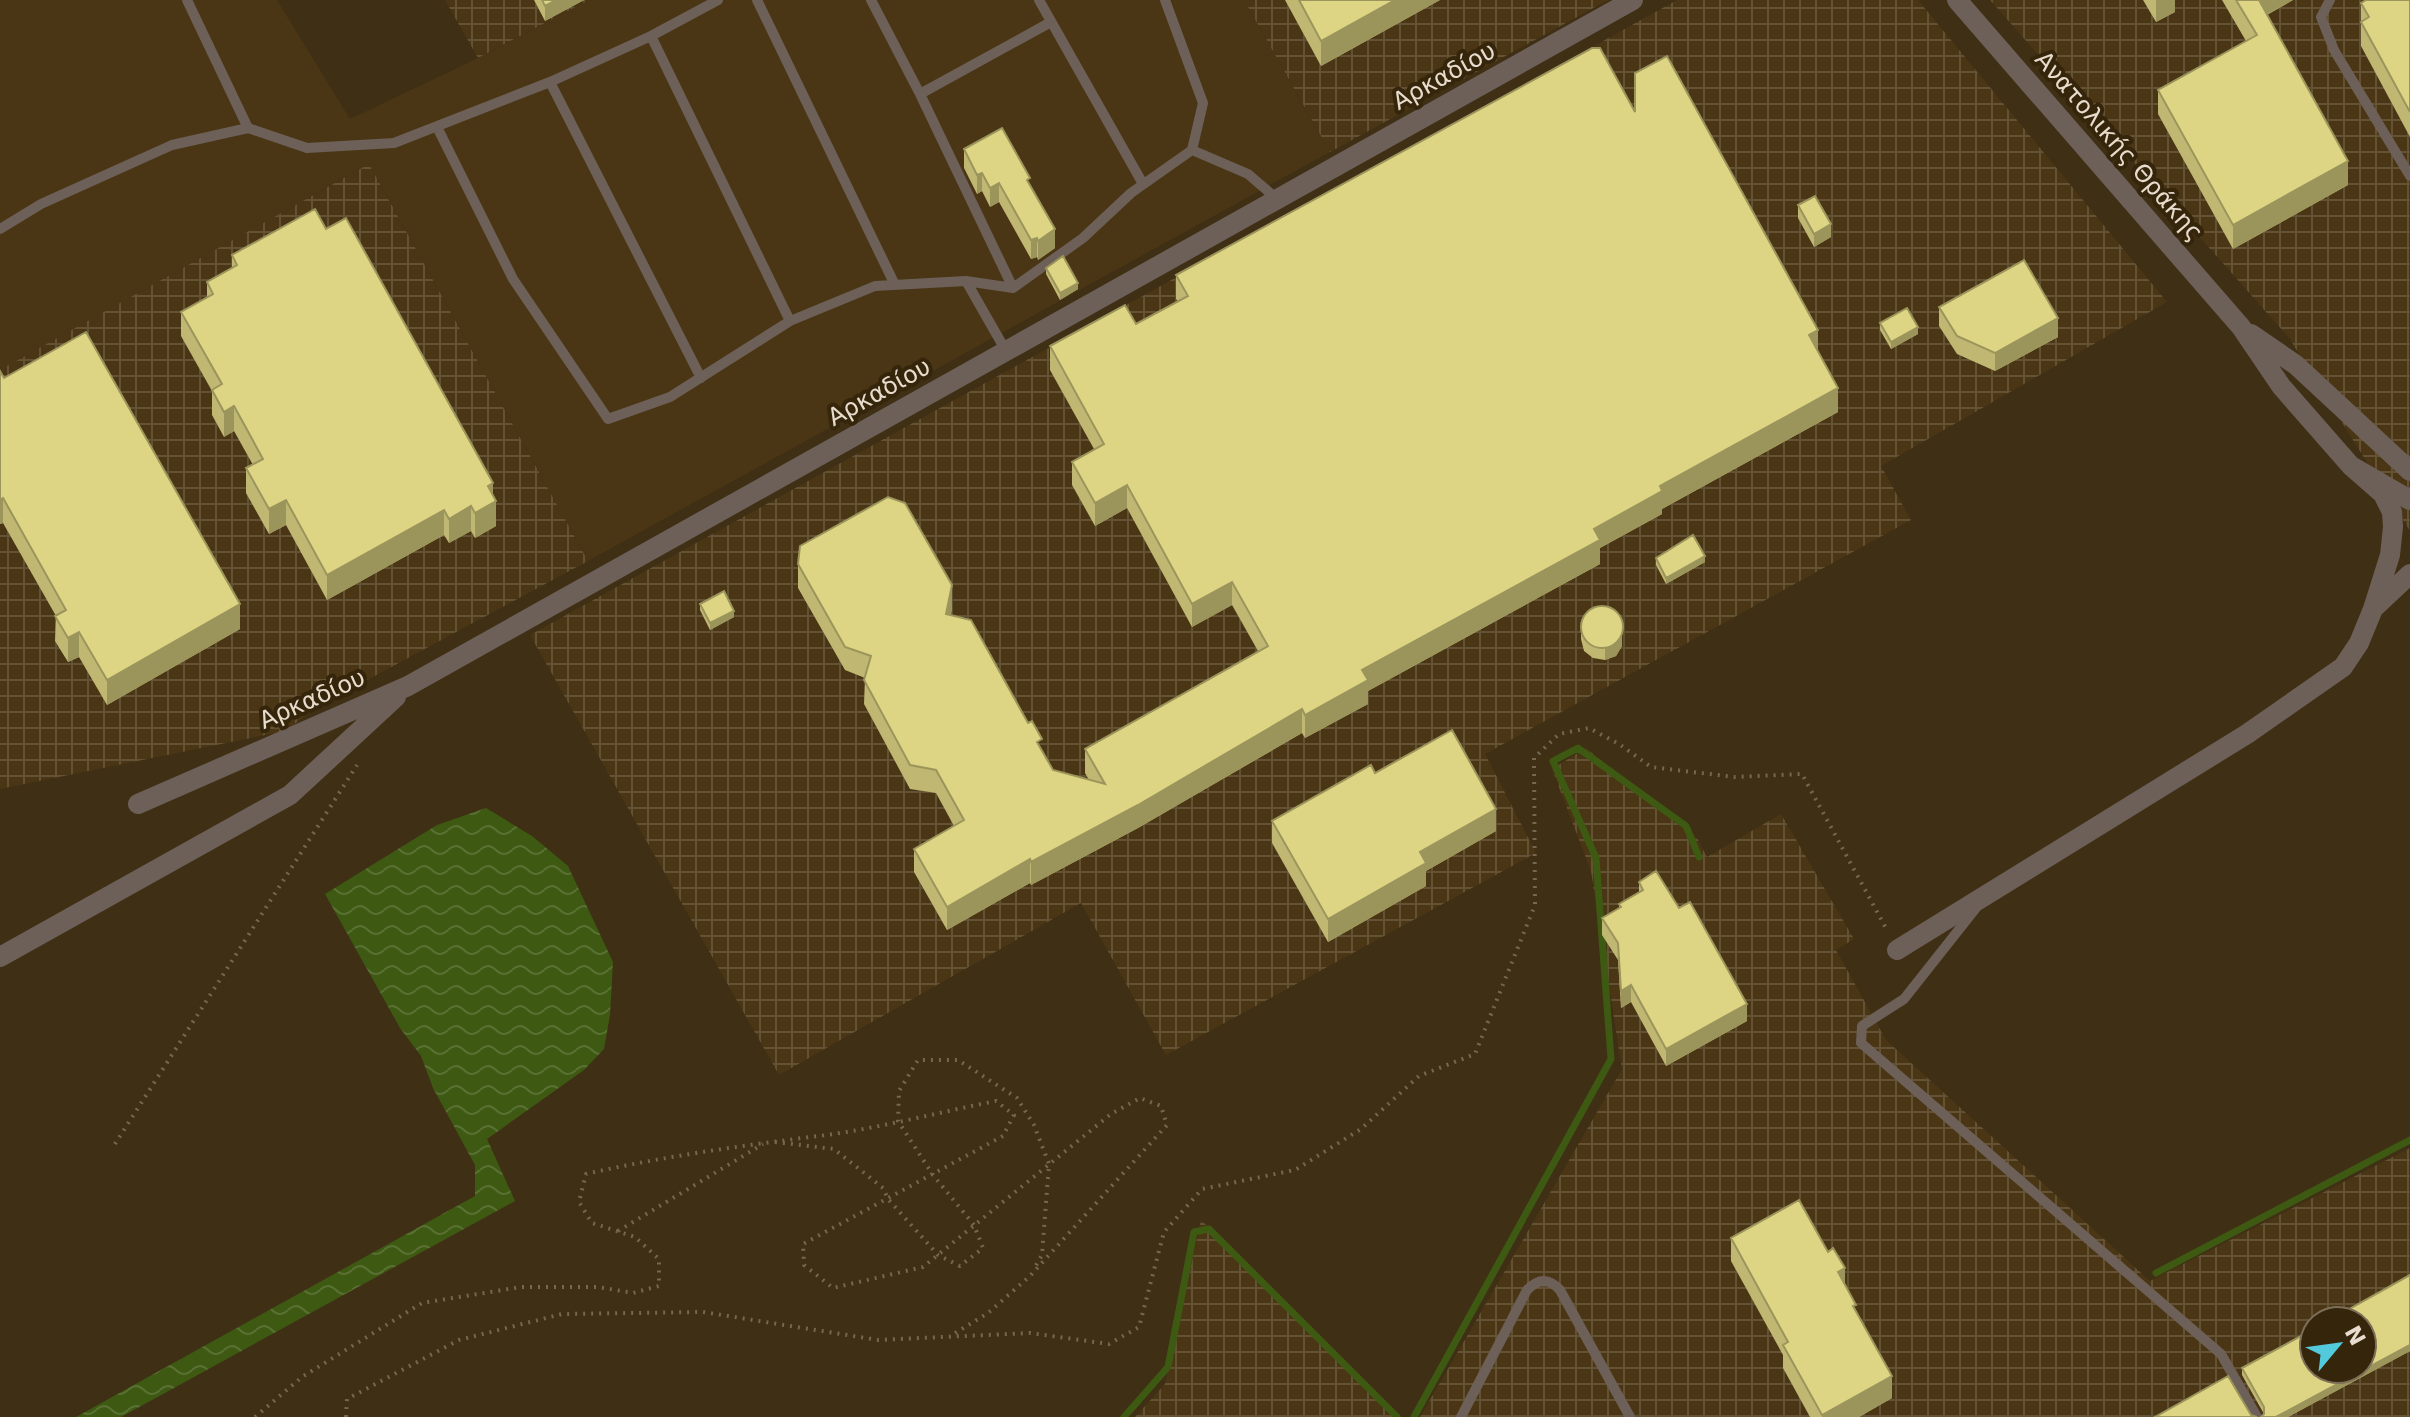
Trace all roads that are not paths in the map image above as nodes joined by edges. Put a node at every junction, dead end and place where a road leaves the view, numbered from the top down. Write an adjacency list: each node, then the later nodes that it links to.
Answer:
1 (187, 0): 15 (lane)
2 (718, 0): 11 (lane)
3 (757, 0): 22 (lane)
4 (871, 0): 13 (lane)
5 (1039, 0): 10 (lane)
6 (1165, 0): 16 (lane)
7 (1633, 0): 19 (street, Αρκαδίου)
8 (1957, 0): 25 (street, Ανατολικής Θράκης)
9 (2330, 0): 17 (lane)
10 (1051, 22): 13 (lane); 18 (lane)
11 (651, 36): 12 (lane); 24 (lane)
12 (550, 82): 14 (lane); 27 (lane)
13 (920, 94): 23 (lane)
14 (437, 127): 15 (lane); 27 (lane)
15 (248, 128): 20 (lane)
16 (1192, 150): 18 (lane); 19 (lane)
17 (2410, 176)
18 (1143, 184): 23 (lane)
19 (1277, 199): 26 (street, Αρκαδίου)
20 (0, 229)
21 (966, 281): 22 (lane); 23 (lane); 26 (lane)
22 (895, 285): 24 (lane)
23 (1013, 288)
24 (790, 321): 27 (lane)
25 (2241, 327): 28 (street, Ανατολικής Θράκης); 29 (street, Ανατολικής Θράκης)
26 (1006, 351): 35 (street, Αρκαδίου)
27 (701, 378)
28 (2351, 466): 30 (street, Ανατολικής Θράκης); 32 (street)
29 (2410, 471)
30 (2410, 500)
31 (2410, 525): 32 (street)
32 (2390, 555): 34 (street)
33 (2410, 574): 34 (street)
34 (2373, 609): 37 (street)
35 (408, 686): 36 (street, Αρκαδίου); 39 (street)
36 (138, 804)
37 (1987, 894): 38 (street); 42 (lane)
38 (1897, 950)
39 (0, 957)
40 (1461, 1417): 41 (lane)
41 (1630, 1417)
42 (2257, 1417)

